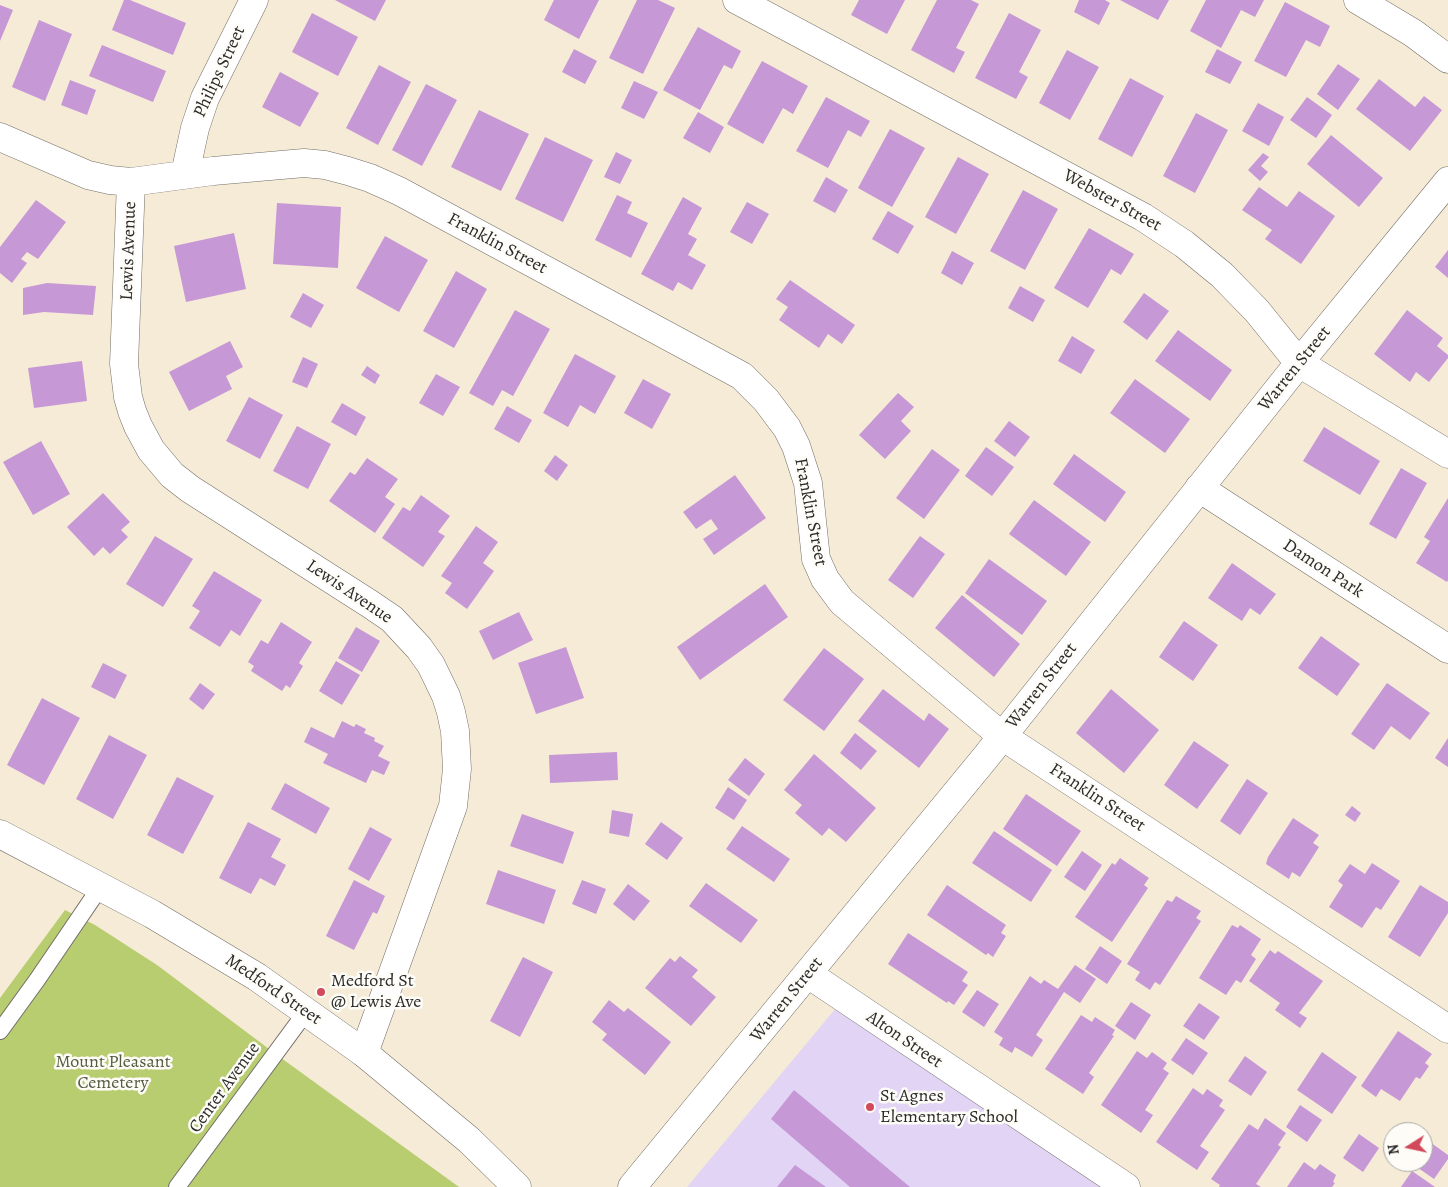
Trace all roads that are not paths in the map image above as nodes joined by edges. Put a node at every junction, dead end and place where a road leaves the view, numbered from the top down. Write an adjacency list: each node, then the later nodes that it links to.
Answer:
1 (254, 0): 6 (street, Philips Street)
2 (737, 0): 9 (street, Webster Street)
3 (1358, 0): 4 (street)
4 (1448, 59)
5 (0, 137): 8 (street, Franklin Street)
6 (185, 174): 8 (street, Franklin Street); 13 (street, Franklin Street)
7 (1448, 181): 9 (street, Warren Street)
8 (132, 182): 20 (street, Lewis Avenue)
9 (1298, 363): 10 (street, Webster Street); 11 (street, Warren Street)
10 (1448, 454)
11 (1198, 488): 12 (street, Damon Park); 13 (street, Warren Street)
12 (1448, 649)
13 (1002, 736): 16 (street, Warren Street); 18 (street, Franklin Street)
14 (0, 834): 15 (street, Medford Street)
15 (101, 886): 17 (street, Medford Street); 19 (lane)
16 (808, 974): 23 (street, Warren Street); 24 (street, Alton Street)
17 (306, 1012): 20 (street, Medford Street); 22 (lane, Center Avenue)
18 (1448, 1029)
19 (0, 1032)
20 (364, 1053): 21 (street, Medford Street)
21 (513, 1185)
22 (177, 1187)
23 (632, 1187)
24 (1126, 1187)

